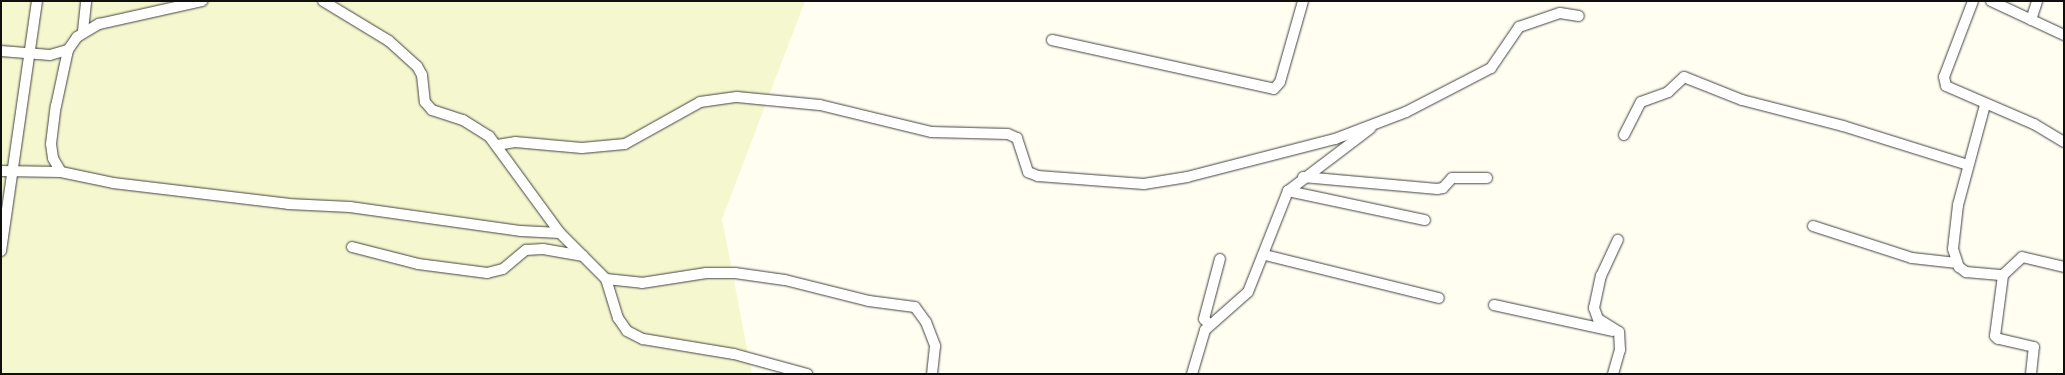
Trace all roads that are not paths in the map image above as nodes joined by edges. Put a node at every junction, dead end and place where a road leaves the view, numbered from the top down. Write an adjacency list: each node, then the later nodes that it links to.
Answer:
1 (37, 1): 16 (street)
2 (86, 1): 11 (street)
3 (202, 1): 11 (street)
4 (323, 1): 21 (street)
5 (1303, 1): 13 (street)
6 (1972, 1): 17 (street)
7 (1991, 1): 10 (street)
8 (2037, 1): 10 (street)
9 (1579, 16): 18 (street)
10 (2031, 20): 12 (street)
11 (84, 31): 14 (street)
12 (2064, 35)
13 (1052, 40)
14 (68, 50): 16 (street); 24 (street)
15 (1, 51): 16 (street)
16 (29, 54): 23 (street)
17 (1984, 105): 20 (street); 22 (street)
18 (1373, 125): 21 (street); 25 (street)
19 (1624, 135): 22 (street)
20 (2064, 142)
21 (497, 145): 30 (street)
22 (1968, 166): 37 (street)
23 (7, 171): 24 (street); 33 (street)
24 (61, 172): 30 (street)
25 (1303, 177): 26 (street); 27 (street)
26 (1486, 178)
27 (1288, 191): 28 (street); 34 (street)
28 (1424, 220)
29 (1813, 226): 37 (street)
30 (560, 233): 35 (street)
31 (1618, 240): 44 (street)
32 (352, 247): 35 (street)
33 (1, 250)
34 (1265, 255): 41 (street); 43 (street)
35 (584, 257): 40 (street)
36 (1220, 260): 43 (street)
37 (1957, 262): 39 (street)
38 (2064, 267): 39 (street)
39 (2003, 276): 49 (street)
40 (606, 279): 45 (street); 46 (street)
41 (1439, 298)
42 (1494, 305): 44 (street)
43 (1210, 325): 47 (street)
44 (1618, 332): 48 (street)
45 (807, 374)
46 (932, 374)
47 (1192, 374)
48 (1613, 374)
49 (2031, 374)

